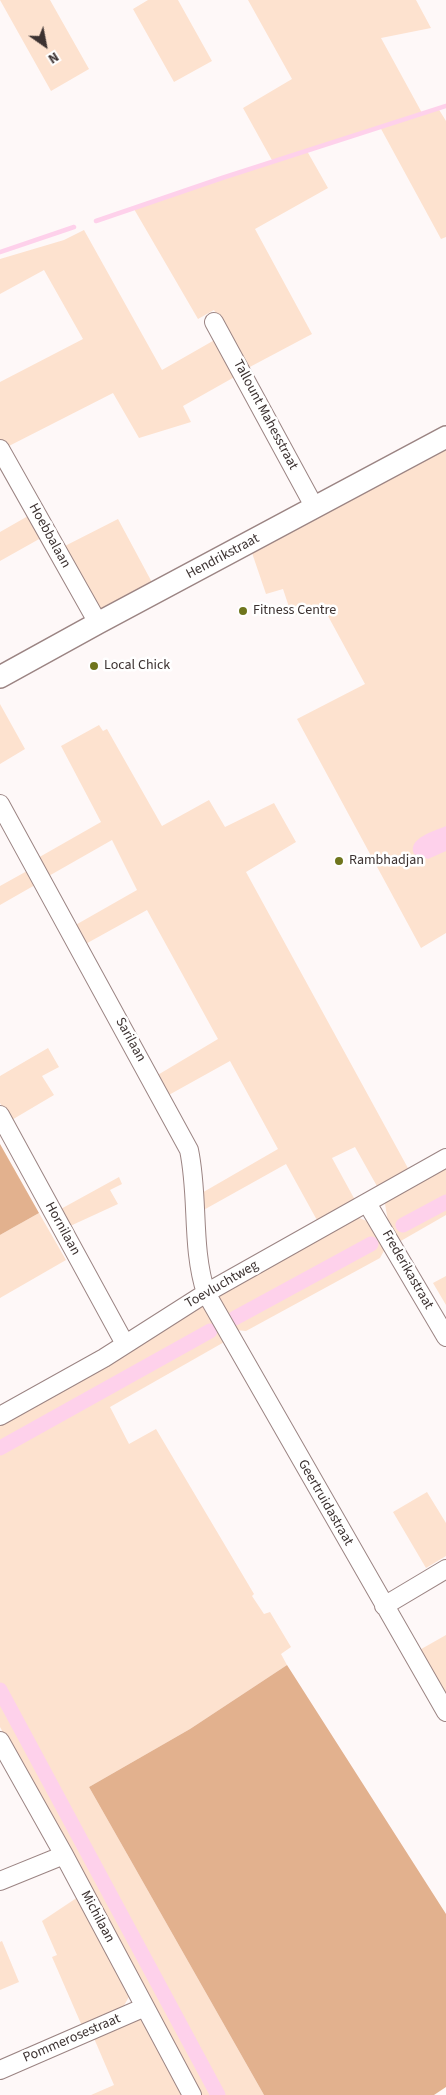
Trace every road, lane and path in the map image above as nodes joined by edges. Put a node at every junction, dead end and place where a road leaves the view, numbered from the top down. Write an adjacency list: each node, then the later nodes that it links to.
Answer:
1 (214, 322): 4 (street, Tallount Mahesstraat)
2 (446, 437): 4 (street, Hendrikstraat)
3 (0, 449): 5 (street, Hoebbalaan)
4 (315, 508): 5 (street, Hendrikstraat)
5 (98, 623): 6 (street, Hendrikstraat)
6 (0, 677)
7 (0, 804): 11 (street, Sarilaan)
8 (0, 1115): 13 (street, Hornilaan)
9 (446, 1158): 10 (street, Toevluchtweg)
10 (367, 1202): 11 (street, Toevluchtweg); 12 (street, Frederikastraat)
11 (206, 1293): 13 (street, Toevluchtweg); 16 (street, Geertruidastraat)
12 (446, 1337)
13 (125, 1344): 14 (street, Toevluchtweg)
14 (0, 1416)
15 (446, 1569): 16 (street)
16 (384, 1606): 17 (street, Geertruidastraat)
17 (446, 1712)
18 (0, 1741): 19 (street, Michilaan)
19 (64, 1855): 20 (street); 21 (street, Michilaan)
20 (0, 1881)
21 (145, 2007): 22 (street, Pommerosestraat); 23 (street, Michilaan)
22 (0, 2070)
23 (192, 2095)

